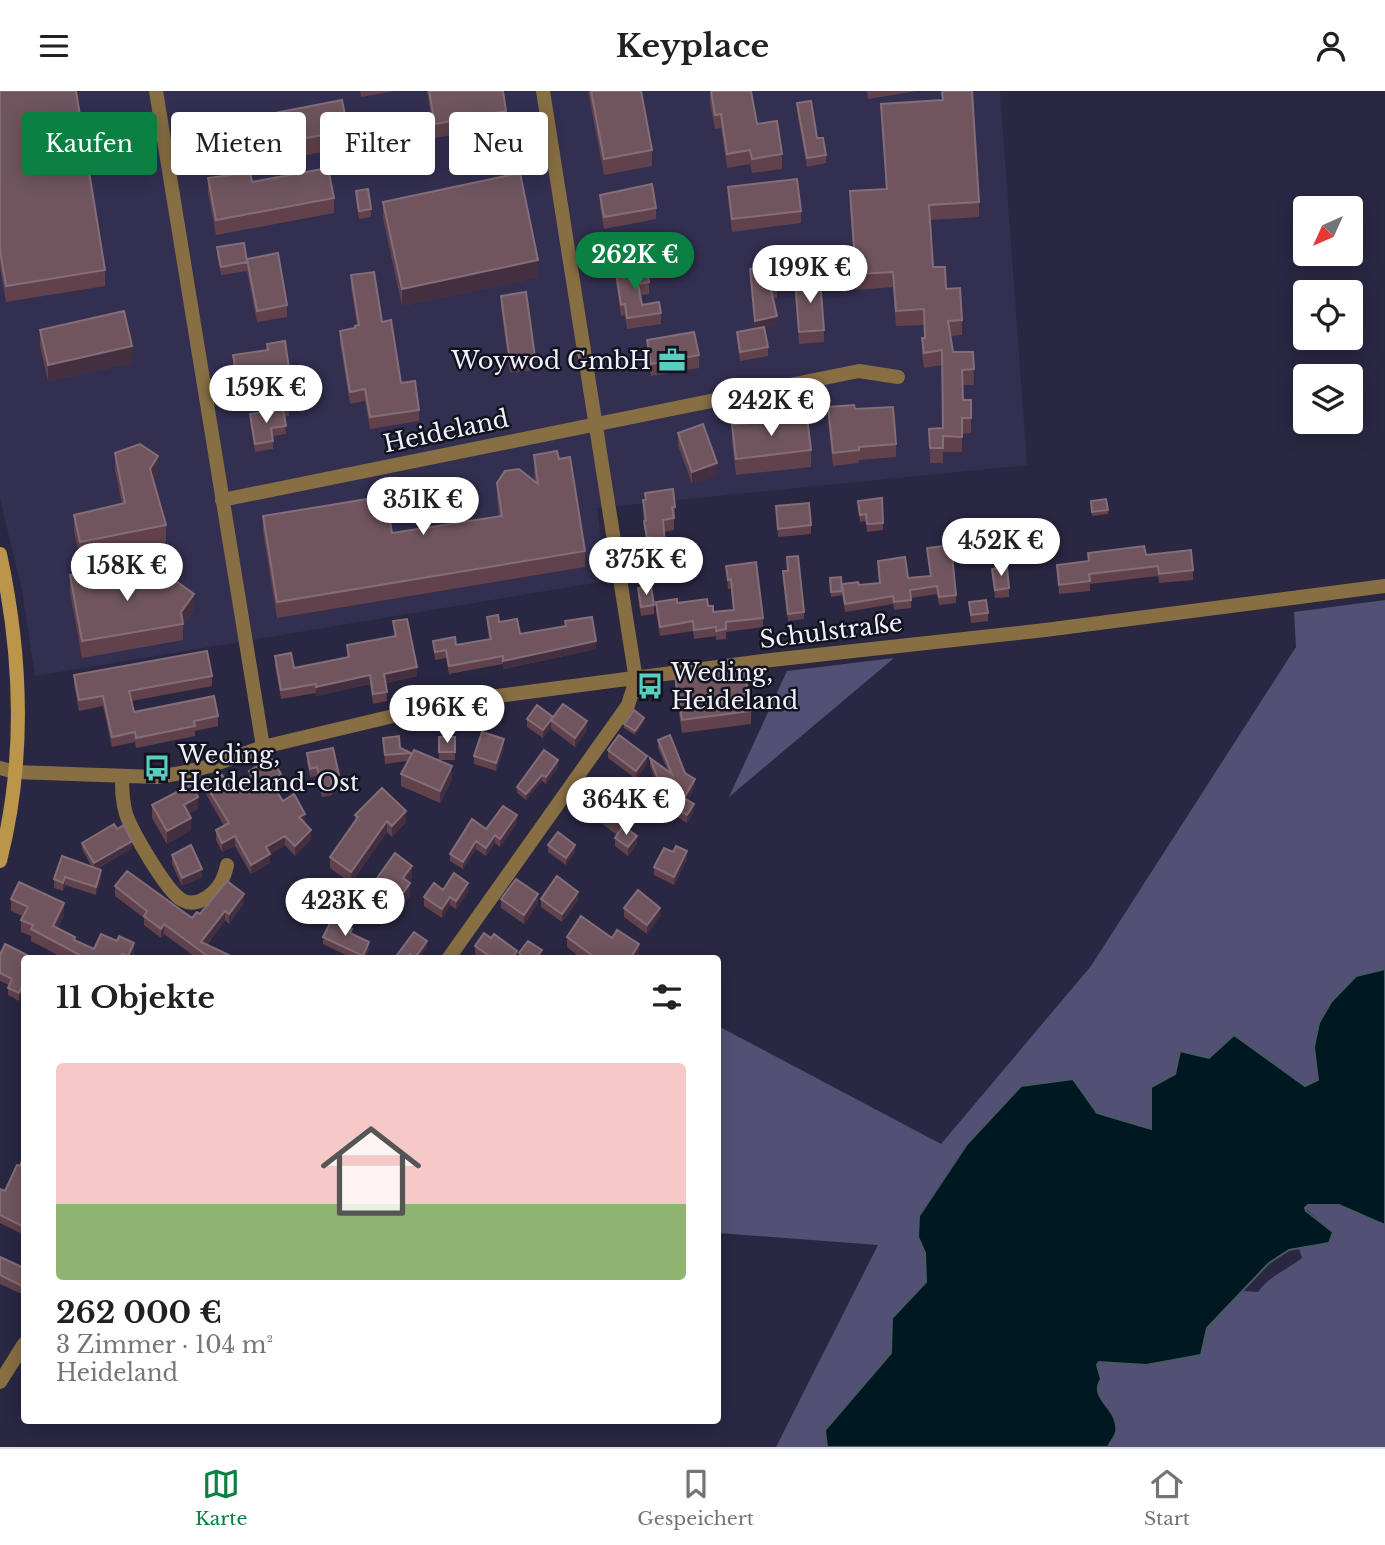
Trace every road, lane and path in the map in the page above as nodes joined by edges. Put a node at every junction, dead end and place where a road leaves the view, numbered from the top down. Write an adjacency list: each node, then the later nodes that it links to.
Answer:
1 (156, 91): 5 (street)
2 (543, 91): 4 (street)
3 (898, 377): 4 (street, Heideland)
4 (596, 424): 5 (street, Heideland); 8 (street)
5 (222, 500): 9 (street)
6 (0, 554): 11 (main road)
7 (1385, 586): 8 (street, Schulstraße)
8 (636, 680): 9 (street, Schulstraße); 15 (street)
9 (263, 747): 12 (street, Schulstraße)
10 (0, 768): 11 (street, Schulstraße)
11 (15, 772): 12 (street, Schulstraße); 13 (main road)
12 (122, 776): 14 (street)
13 (0, 860)
14 (227, 865)
15 (451, 955)
16 (21, 1349): 17 (street)
17 (0, 1382)

